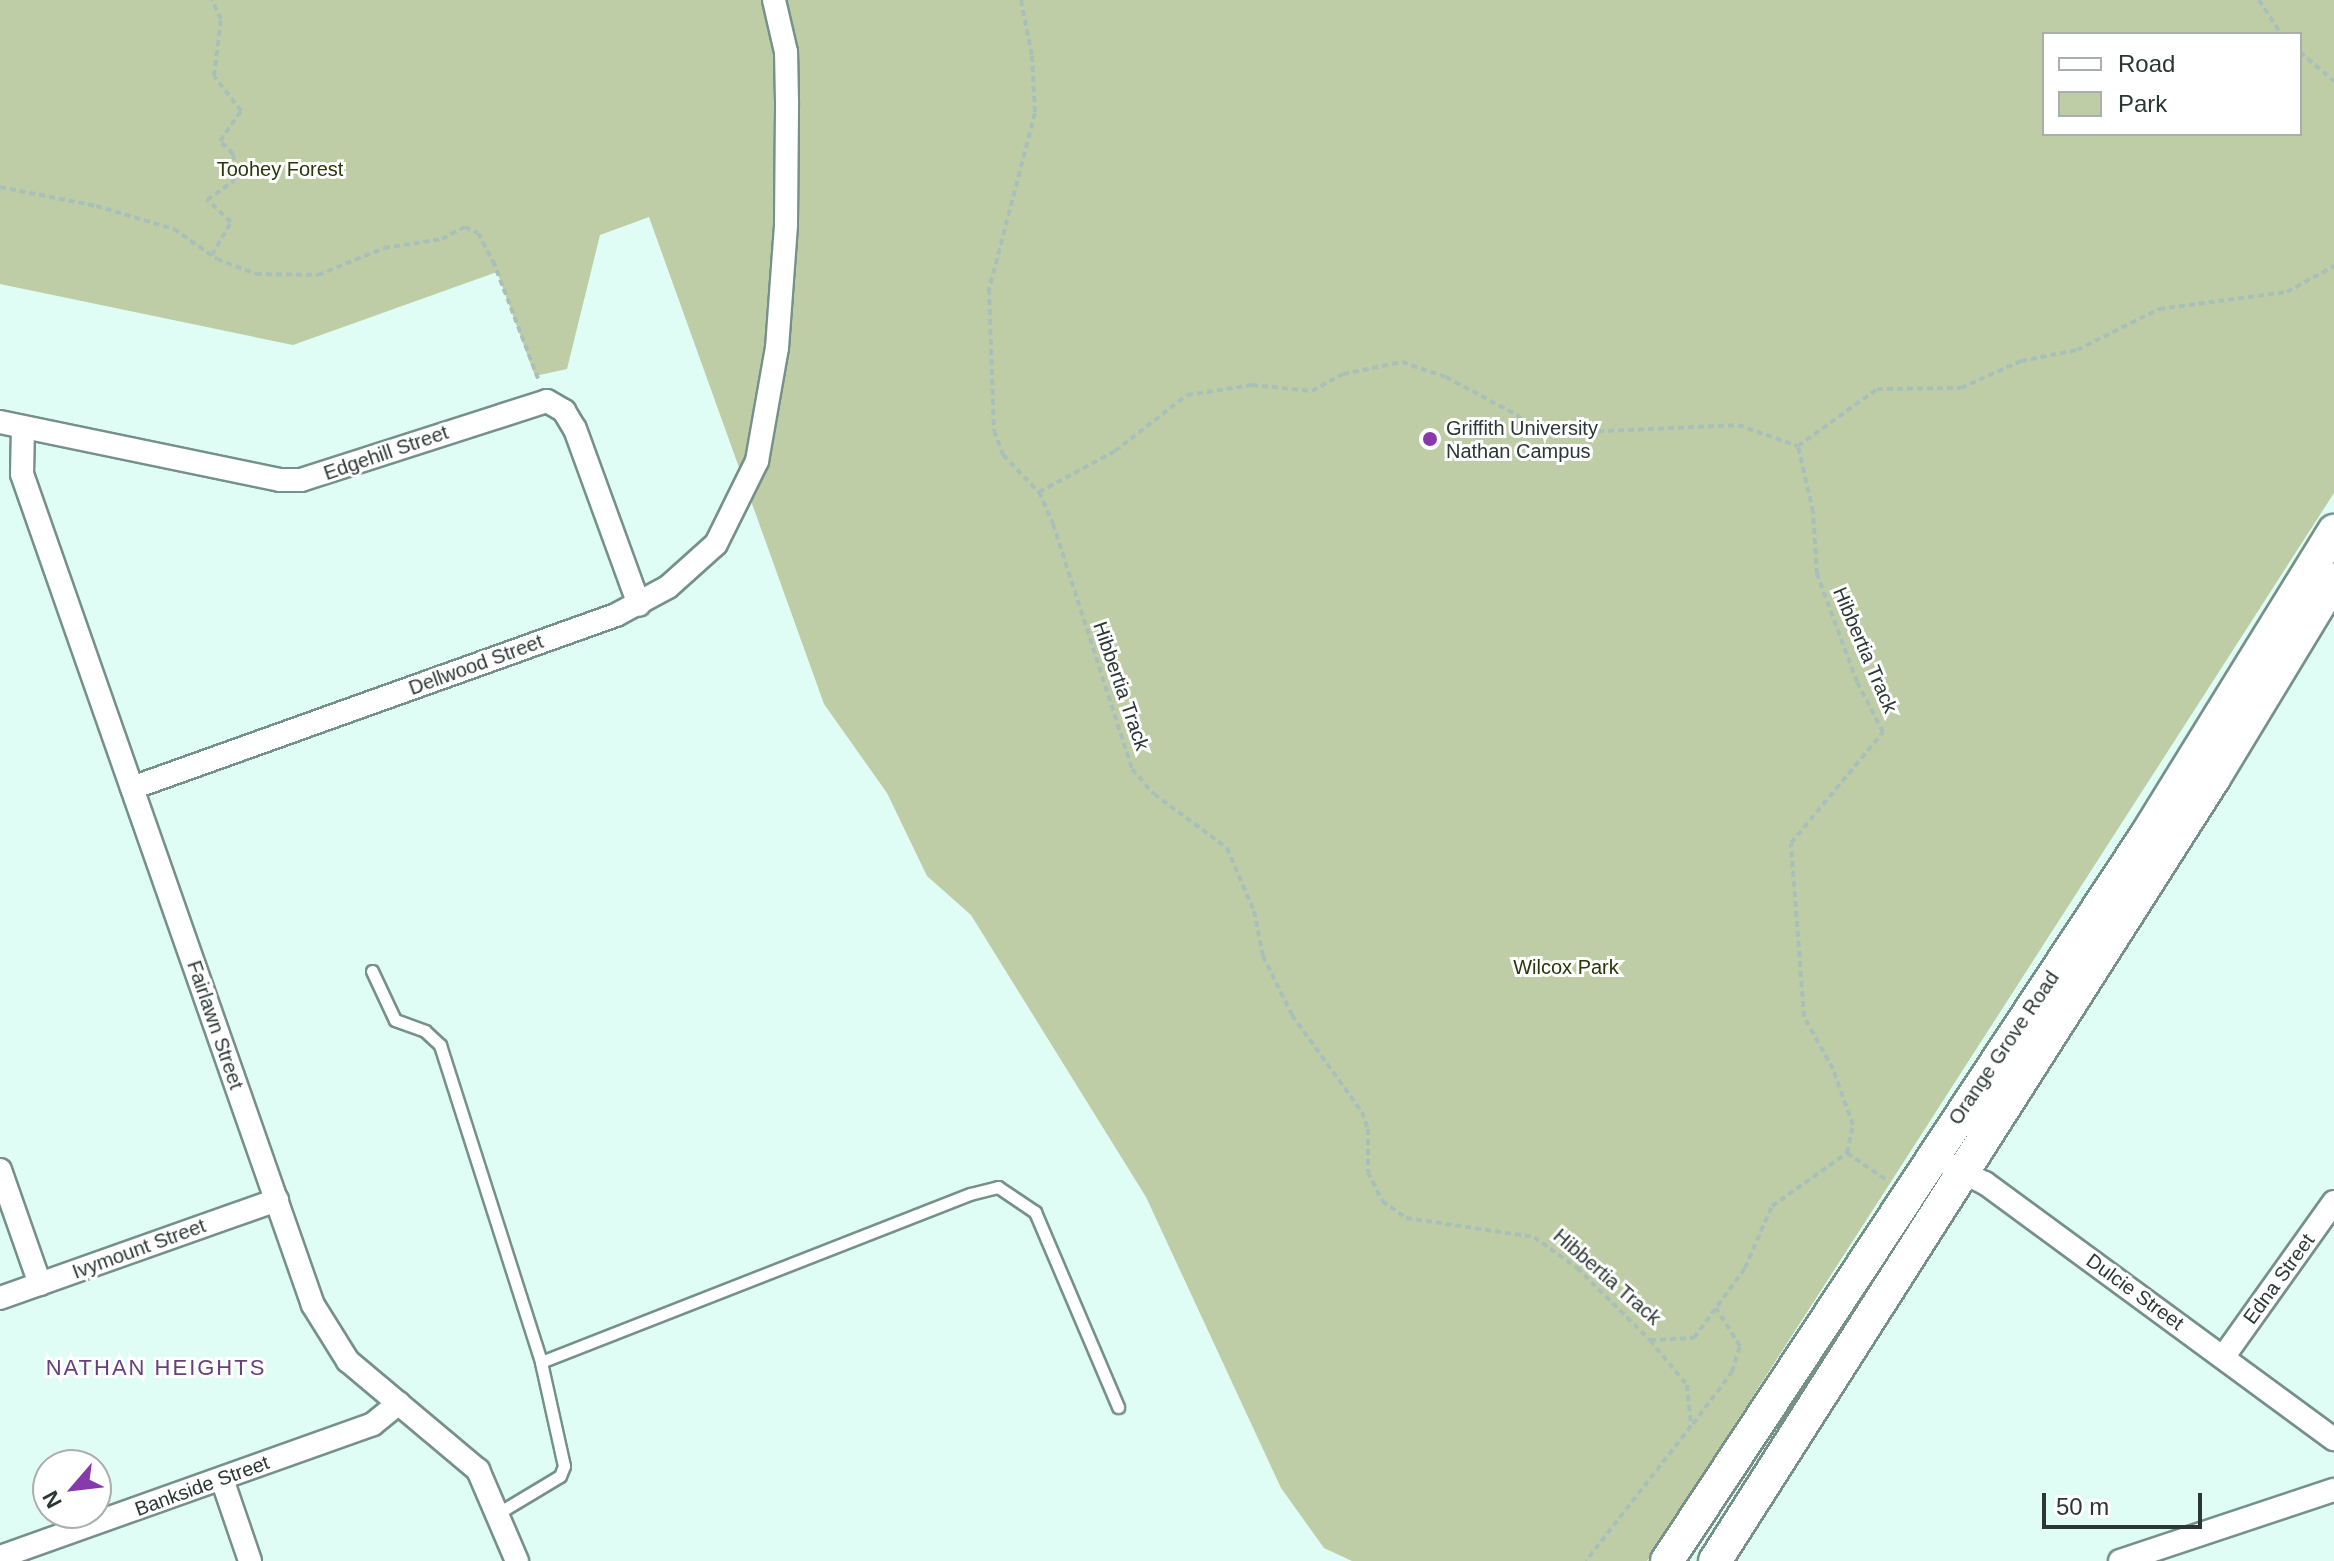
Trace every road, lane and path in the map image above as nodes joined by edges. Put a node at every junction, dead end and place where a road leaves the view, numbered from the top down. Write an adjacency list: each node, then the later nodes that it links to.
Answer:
1 (212, 0): 9 (path)
2 (774, 0): 18 (street, Dellwood Street)
3 (1021, 0): 15 (path, Hibbertia Track)
4 (2259, 0): 5 (path)
5 (2280, 32)
6 (2302, 54): 7 (path)
7 (2334, 81)
8 (0, 187): 9 (path)
9 (212, 255): 11 (path)
10 (2334, 266): 14 (path)
11 (547, 401): 13 (street, Edgehill Street); 18 (street)
12 (0, 422): 13 (street, Edgehill Street)
13 (23, 427): 19 (street, Fairlawn Street)
14 (1798, 446): 15 (path); 21 (path, Hibbertia Track)
15 (1039, 492): 31 (path, Hibbertia Track)
16 (2334, 531): 22 (main road, Orange Grove Road)
17 (2334, 580): 24 (main road, Orange Grove Road)
18 (639, 605): 19 (street, Dellwood Street)
19 (132, 788): 26 (street, Fairlawn Street)
20 (372, 971): 33 (lane)
21 (1847, 1153): 25 (path); 30 (path, Hibbertia Track)
22 (1929, 1160): 24 (street, Dulcie Street); 25 (main road, Orange Grove Road)
23 (0, 1170): 28 (street)
24 (1966, 1170): 32 (street, Dulcie Street); 46 (main road, Orange Grove Road)
25 (1907, 1194): 45 (main road, Orange Grove Road)
26 (277, 1200): 28 (street, Ivymount Street); 34 (street, Fairlawn Street)
27 (2334, 1202): 32 (street, Edna Street)
28 (40, 1284): 29 (street, Ivymount Street)
29 (0, 1298)
30 (1716, 1308): 31 (path, Hibbertia Track); 36 (path)
31 (1650, 1340): 36 (path)
32 (2224, 1356): 37 (street, Dulcie Street)
33 (541, 1362): 35 (lane); 40 (lane)
34 (399, 1403): 38 (street, Bankside Street); 40 (street, Fairlawn Street)
35 (1118, 1407)
36 (1691, 1426): 44 (path)
37 (2334, 1439)
38 (222, 1479): 41 (street, Bankside Street); 42 (street)
39 (2334, 1490): 47 (street)
40 (500, 1512): 43 (street, Fairlawn Street)
41 (0, 1557)
42 (250, 1561)
43 (517, 1561)
44 (1586, 1561)
45 (1667, 1561)
46 (1715, 1561)
47 (2120, 1561)

